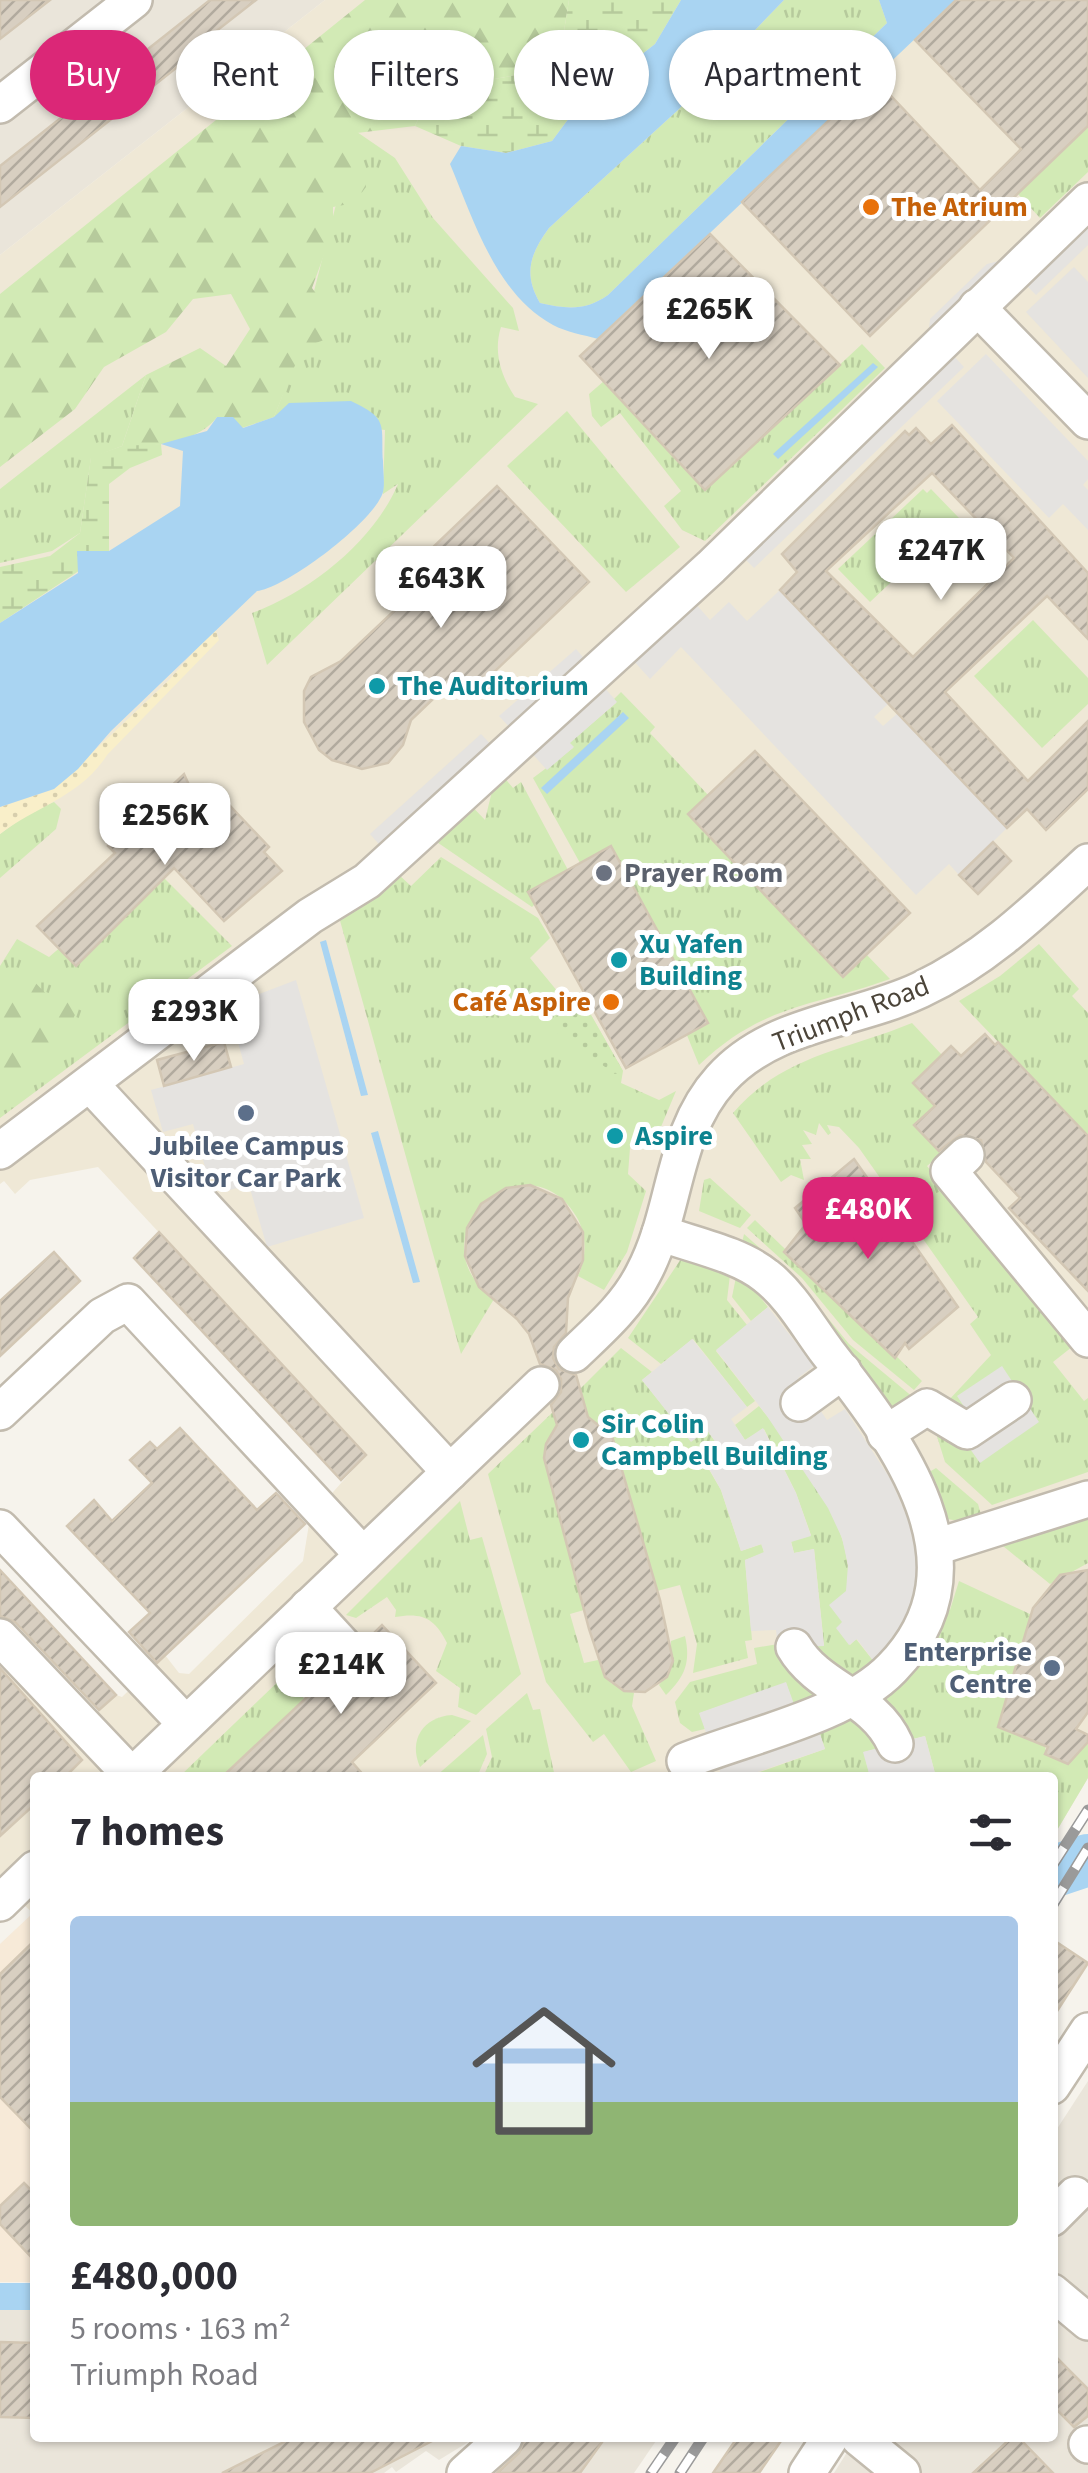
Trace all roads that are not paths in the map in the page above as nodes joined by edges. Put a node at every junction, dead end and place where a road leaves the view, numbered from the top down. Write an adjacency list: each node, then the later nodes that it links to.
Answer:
1 (134, 0): 2 (street)
2 (0, 106)
3 (1088, 201): 4 (street)
4 (977, 307): 5 (street); 7 (street)
5 (1088, 421)
6 (1088, 862): 11 (street, Triumph Road)
7 (92, 1085): 8 (street); 21 (street)
8 (0, 1151)
9 (966, 1155): 12 (street)
10 (996, 1185): 12 (street)
11 (660, 1233): 14 (street, Triumph Road); 15 (street)
12 (1042, 1268): 13 (street)
13 (1088, 1339)
14 (574, 1354)
15 (842, 1371): 18 (street); 20 (street)
16 (541, 1385): 21 (street)
17 (1012, 1400): 20 (street)
18 (799, 1403)
19 (0, 1412): 25 (street)
20 (885, 1434): 24 (street)
21 (450, 1472): 25 (street)
22 (1088, 1499): 24 (street)
23 (0, 1528): 31 (street)
24 (936, 1547): 30 (street)
25 (363, 1555): 26 (street)
26 (308, 1607): 28 (street); 31 (street)
27 (0, 1637): 34 (street)
28 (343, 1645)
29 (794, 1647): 30 (street)
30 (853, 1696): 32 (street); 33 (street)
31 (186, 1724): 35 (street)
32 (894, 1744)
33 (685, 1761)
34 (126, 1772)
35 (136, 1772)
36 (30, 1874): 37 (street)
37 (0, 1903)
38 (1088, 2031): 39 (street)
39 (1058, 2077)
40 (1058, 2297): 41 (street)
41 (1088, 2322)
42 (500, 2442): 45 (street)
43 (827, 2442): 46 (street)
44 (864, 2442): 47 (street)
45 (465, 2473)
46 (806, 2473)
47 (902, 2473)

